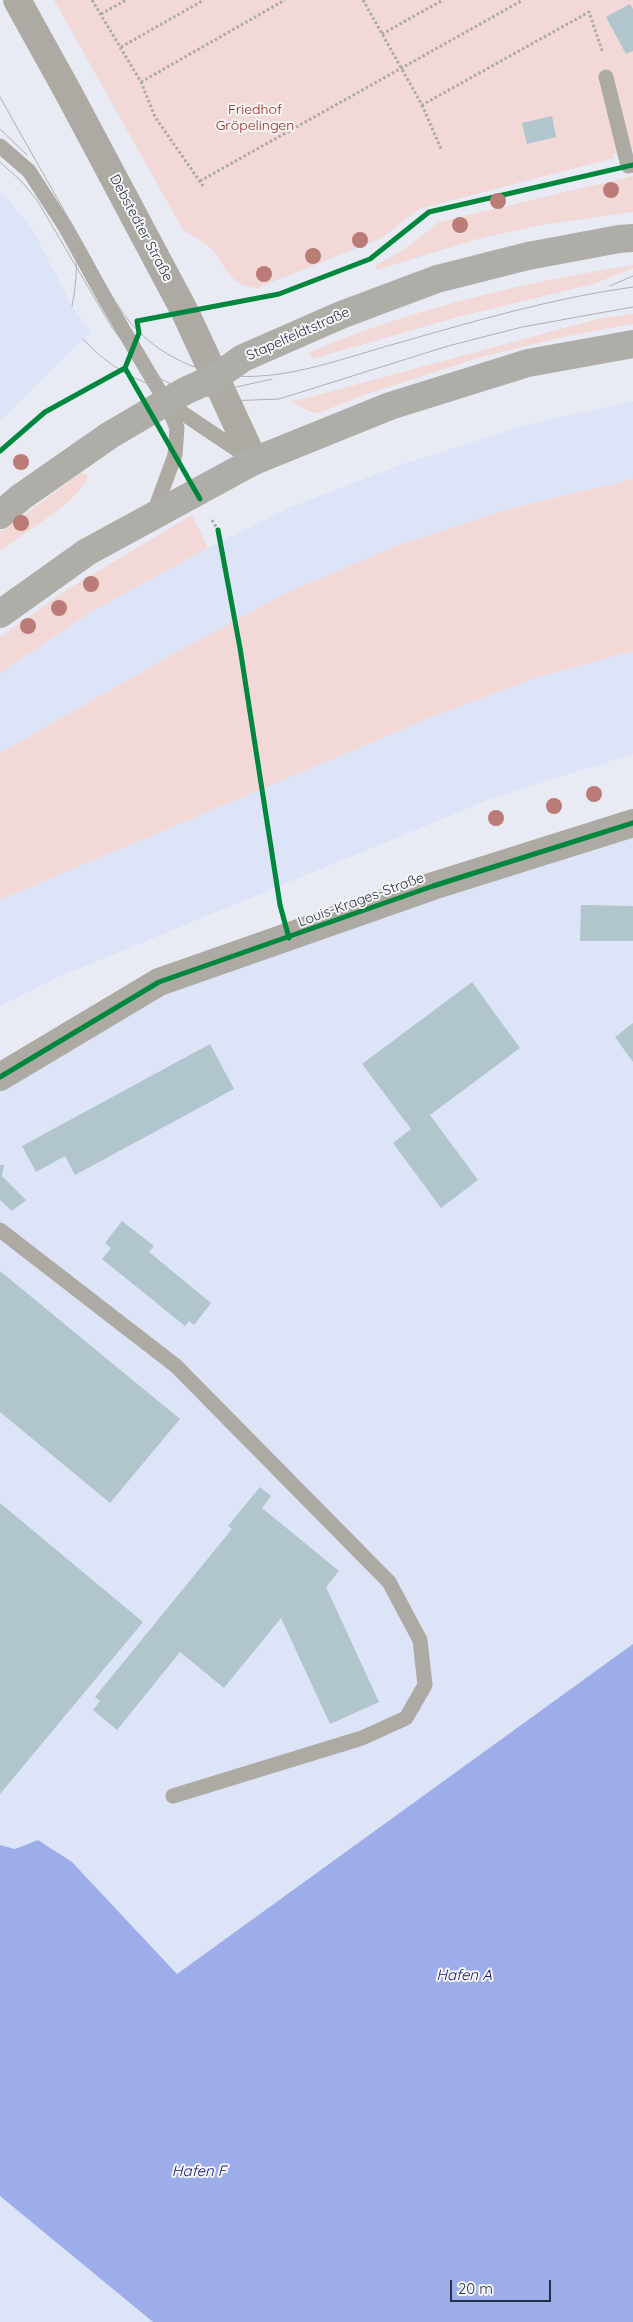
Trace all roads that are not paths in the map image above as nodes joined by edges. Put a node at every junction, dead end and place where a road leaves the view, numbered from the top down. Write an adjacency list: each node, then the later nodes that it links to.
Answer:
1 (17, 0): 7 (street, Debstedter Straße)
2 (606, 77): 4 (lane)
3 (0, 146): 8 (lane)
4 (633, 165)
5 (633, 238): 7 (main road, Stapelfeldtstraße)
6 (633, 344): 9 (main road)
7 (216, 376): 8 (main road, Stapelfeldtstraße); 9 (street, Debstedter Straße)
8 (166, 402): 9 (lane); 10 (main road, Stapelfeldtstraße); 11 (lane)
9 (254, 460): 11 (main road)
10 (0, 515)
11 (153, 516): 12 (main road)
12 (0, 614)
13 (633, 823): 14 (street, Louis-Krages-Straße)
14 (0, 1077)
15 (0, 1230): 16 (lane)
16 (173, 1796)

